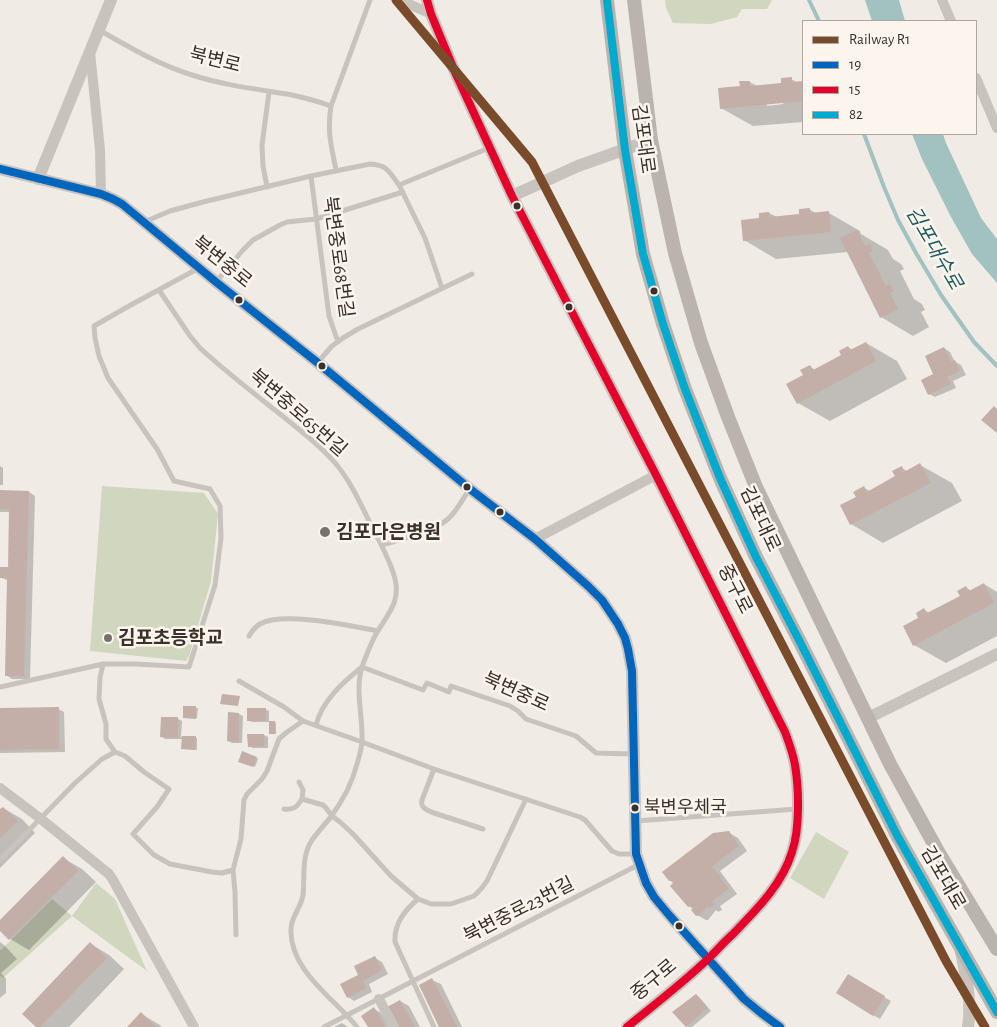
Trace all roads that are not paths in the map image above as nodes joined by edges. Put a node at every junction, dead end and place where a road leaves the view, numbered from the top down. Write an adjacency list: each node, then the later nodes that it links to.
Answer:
1 (111, 0): 10 (street)
2 (370, 0): 14 (lane)
3 (400, 0): 8 (street)
4 (427, 0): 8 (street, 중구로)
5 (607, 0): 18 (main road, 김포대로)
6 (634, 0): 16 (main road, 김포대로)
7 (942, 0): 9 (street)
8 (431, 14): 17 (street, 중구로)
9 (951, 20)
10 (98, 30): 11 (street); 13 (lane, 북변로)
11 (90, 52): 22 (street); 26 (street)
12 (977, 80): 15 (street)
13 (269, 92): 14 (lane, 북변로); 24 (lane)
14 (331, 106): 20 (lane)
15 (997, 128)
16 (651, 140): 18 (street); 48 (main road, 김포대로)
17 (490, 148): 23 (lane); 27 (street, 중구로)
18 (625, 150): 27 (street); 70 (main road, 김포대로)
19 (0, 169): 22 (street, 북변중로)
20 (336, 170): 21 (lane, 북변중로68번길); 23 (lane, 북변중로68번길)
21 (311, 176): 24 (lane, 북변중로68번길); 28 (lane, 북변중로68번길)
22 (38, 179): 26 (street, 북변중로)
23 (399, 185): 25 (lane, 북변중로68번길)
24 (267, 187): 29 (lane, 북변중로68번길)
25 (403, 192): 28 (lane); 33 (lane, 북변중로68번길)
26 (101, 194): 29 (street, 북변중로)
27 (512, 196): 37 (street, 중구로)
28 (316, 219): 32 (lane); 35 (lane, 북변중로68번길)
29 (143, 222): 30 (street, 북변중로)
30 (200, 268): 32 (street, 북변중로); 34 (lane)
31 (472, 274): 33 (lane)
32 (216, 282): 36 (street, 북변중로)
33 (442, 288): 35 (lane)
34 (159, 290): 40 (lane, 북변중로65번길); 44 (lane)
35 (338, 342): 36 (lane)
36 (318, 363): 38 (street, 북변중로)
37 (656, 475): 39 (street); 60 (street, 중구로)
38 (470, 489): 39 (street, 북변중로); 40 (lane)
39 (535, 539): 53 (street, 북변중로)
40 (382, 545): 41 (lane, 북변중로65번길)
41 (378, 630): 42 (lane); 45 (lane, 북변중로65번길)
42 (249, 636)
43 (997, 654): 48 (street)
44 (103, 664): 47 (lane); 52 (lane)
45 (362, 667): 50 (lane); 51 (lane, 북변중로65번길); 53 (lane, 북변중로)
46 (239, 681): 49 (lane)
47 (0, 687)
48 (868, 718): 71 (main road, 김포대로)
49 (303, 721): 50 (lane); 67 (lane)
50 (316, 725): 51 (lane)
51 (362, 742): 54 (lane); 61 (lane, 북변중로65번길)
52 (115, 752): 62 (lane); 67 (lane)
53 (633, 754): 63 (street, 북변중로)
54 (434, 769): 58 (lane); 64 (lane)
55 (299, 782): 57 (lane)
56 (0, 788): 62 (street)
57 (302, 799): 59 (lane); 61 (lane)
58 (526, 799): 65 (lane); 68 (lane)
59 (284, 809)
60 (797, 809): 63 (lane); 72 (street, 중구로)
61 (332, 816): 68 (lane); 76 (lane)
62 (41, 819): 66 (lane); 77 (street)
63 (636, 821): 65 (street, 북변중로)
64 (483, 829)
65 (637, 859): 72 (street, 북변중로); 73 (lane, 북변중로23번길)
66 (0, 860)
67 (233, 870): 69 (lane)
68 (418, 899): 73 (lane)
69 (236, 935)
70 (960, 945): 75 (main road, 김포대로); 84 (street)
71 (997, 949)
72 (707, 960): 82 (street, 중구로); 83 (street, 북변중로)
73 (413, 982): 74 (lane, 북변중로23번길); 81 (lane)
74 (379, 999): 76 (lane, 북변중로23번길); 80 (street)
75 (997, 1012)
76 (348, 1015): 78 (lane, 북변중로23번길); 79 (lane)
77 (194, 1027)
78 (324, 1027)
79 (357, 1027)
80 (394, 1027)
81 (434, 1027)
82 (627, 1027)
83 (780, 1027)
84 (968, 1027)

